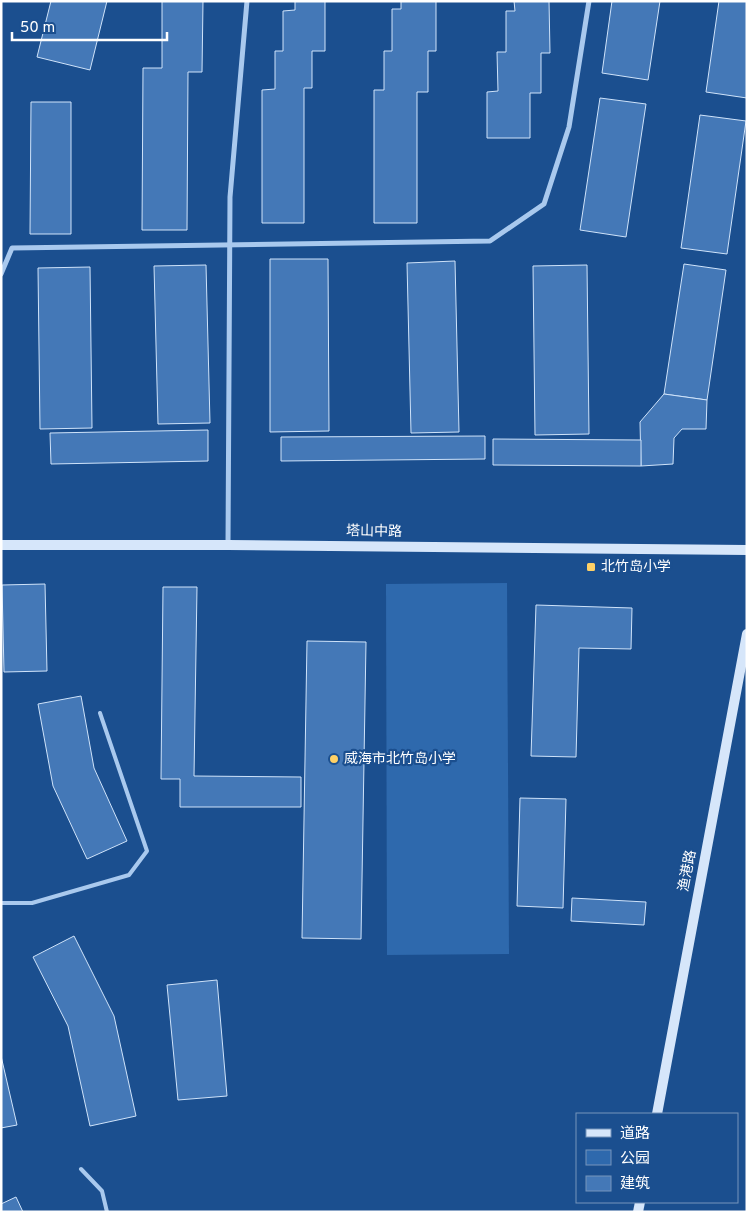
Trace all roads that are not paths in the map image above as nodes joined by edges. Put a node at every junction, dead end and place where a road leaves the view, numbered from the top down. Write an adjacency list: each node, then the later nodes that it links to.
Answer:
1 (247, 1): 3 (street)
2 (589, 1): 3 (street)
3 (230, 245): 4 (street); 5 (street)
4 (1, 274)
5 (228, 544): 6 (main road, 塔山中路); 7 (main road, 塔山中路)
6 (1, 545)
7 (747, 550)
8 (747, 634): 11 (main road, 渔港路)
9 (100, 713): 10 (lane)
10 (1, 903)
11 (657, 1113)
12 (81, 1168): 13 (lane)
13 (107, 1212)

